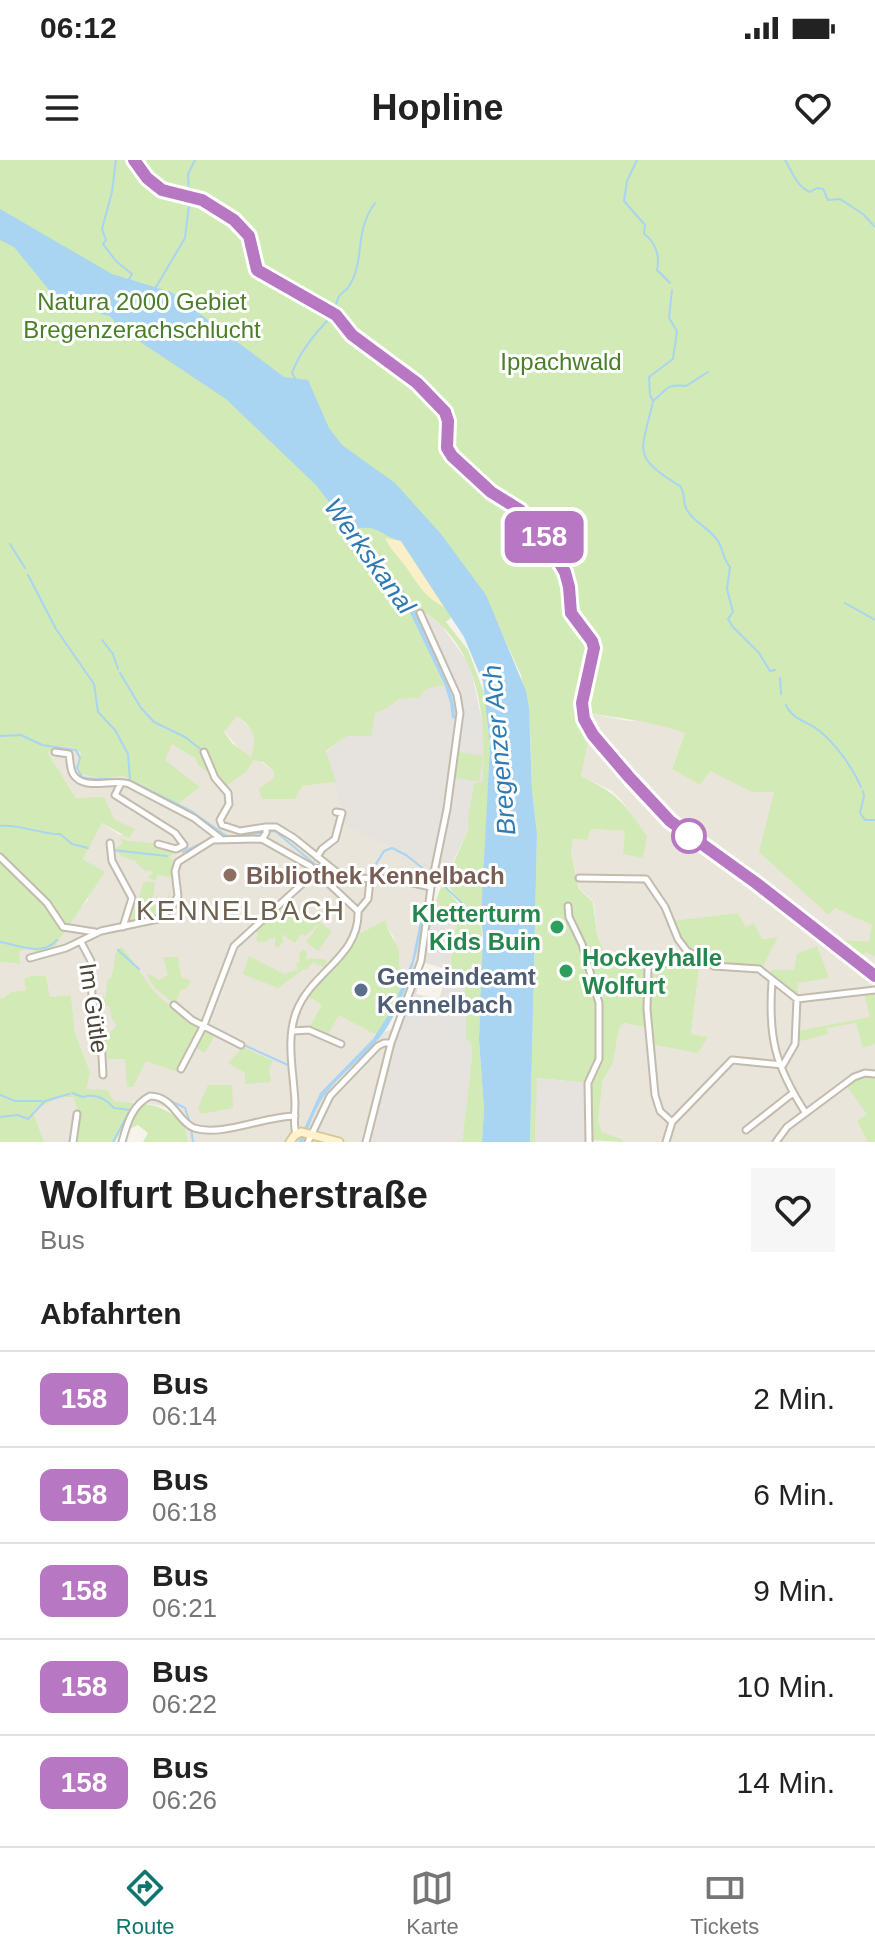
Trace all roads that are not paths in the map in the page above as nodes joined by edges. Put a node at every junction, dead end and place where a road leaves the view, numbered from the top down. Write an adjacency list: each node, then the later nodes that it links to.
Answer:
1 (134, 160): 25 (street)
2 (420, 613): 17 (street)
3 (55, 752): 5 (street)
4 (204, 752): 7 (street)
5 (122, 782): 8 (street); 11 (street)
6 (336, 812): 13 (street)
7 (266, 830): 9 (street); 13 (street)
8 (220, 839): 9 (street); 20 (street)
9 (262, 839): 14 (street)
10 (110, 843): 20 (street)
11 (158, 844)
12 (0, 857): 21 (street)
13 (317, 857): 14 (street)
14 (321, 868): 15 (street); 19 (street); 30 (street)
15 (368, 878): 17 (street); 19 (street)
16 (579, 878): 24 (street)
17 (431, 887): 32 (street)
18 (568, 906): 52 (street)
19 (358, 911): 31 (street)
20 (123, 927): 21 (street)
21 (96, 933): 22 (street)
22 (81, 942): 23 (street); 38 (street, Im Gütle)
23 (30, 958)
24 (695, 958): 26 (street); 43 (street)
25 (875, 976)
26 (772, 981): 28 (street); 35 (street)
27 (875, 990): 28 (street)
28 (797, 999): 35 (street)
29 (174, 1005): 30 (street)
30 (204, 1025): 34 (street); 36 (street)
31 (292, 1031): 33 (street); 42 (street)
32 (391, 1043): 46 (street); 51 (street)
33 (341, 1044)
34 (241, 1045)
35 (778, 1066): 39 (street); 43 (street)
36 (181, 1069)
37 (875, 1074): 40 (street)
38 (103, 1075)
39 (793, 1093): 40 (street); 44 (street)
40 (805, 1112): 54 (street)
41 (77, 1114): 47 (street)
42 (295, 1118): 45 (street); 48 (street)
43 (672, 1122): 53 (street)
44 (746, 1130)
45 (298, 1133): 46 (street); 49 (street)
46 (310, 1138): 50 (street)
47 (73, 1142)
48 (122, 1142)
49 (290, 1142)
50 (339, 1142)
51 (366, 1142)
52 (589, 1142)
53 (666, 1142)
54 (776, 1142)

